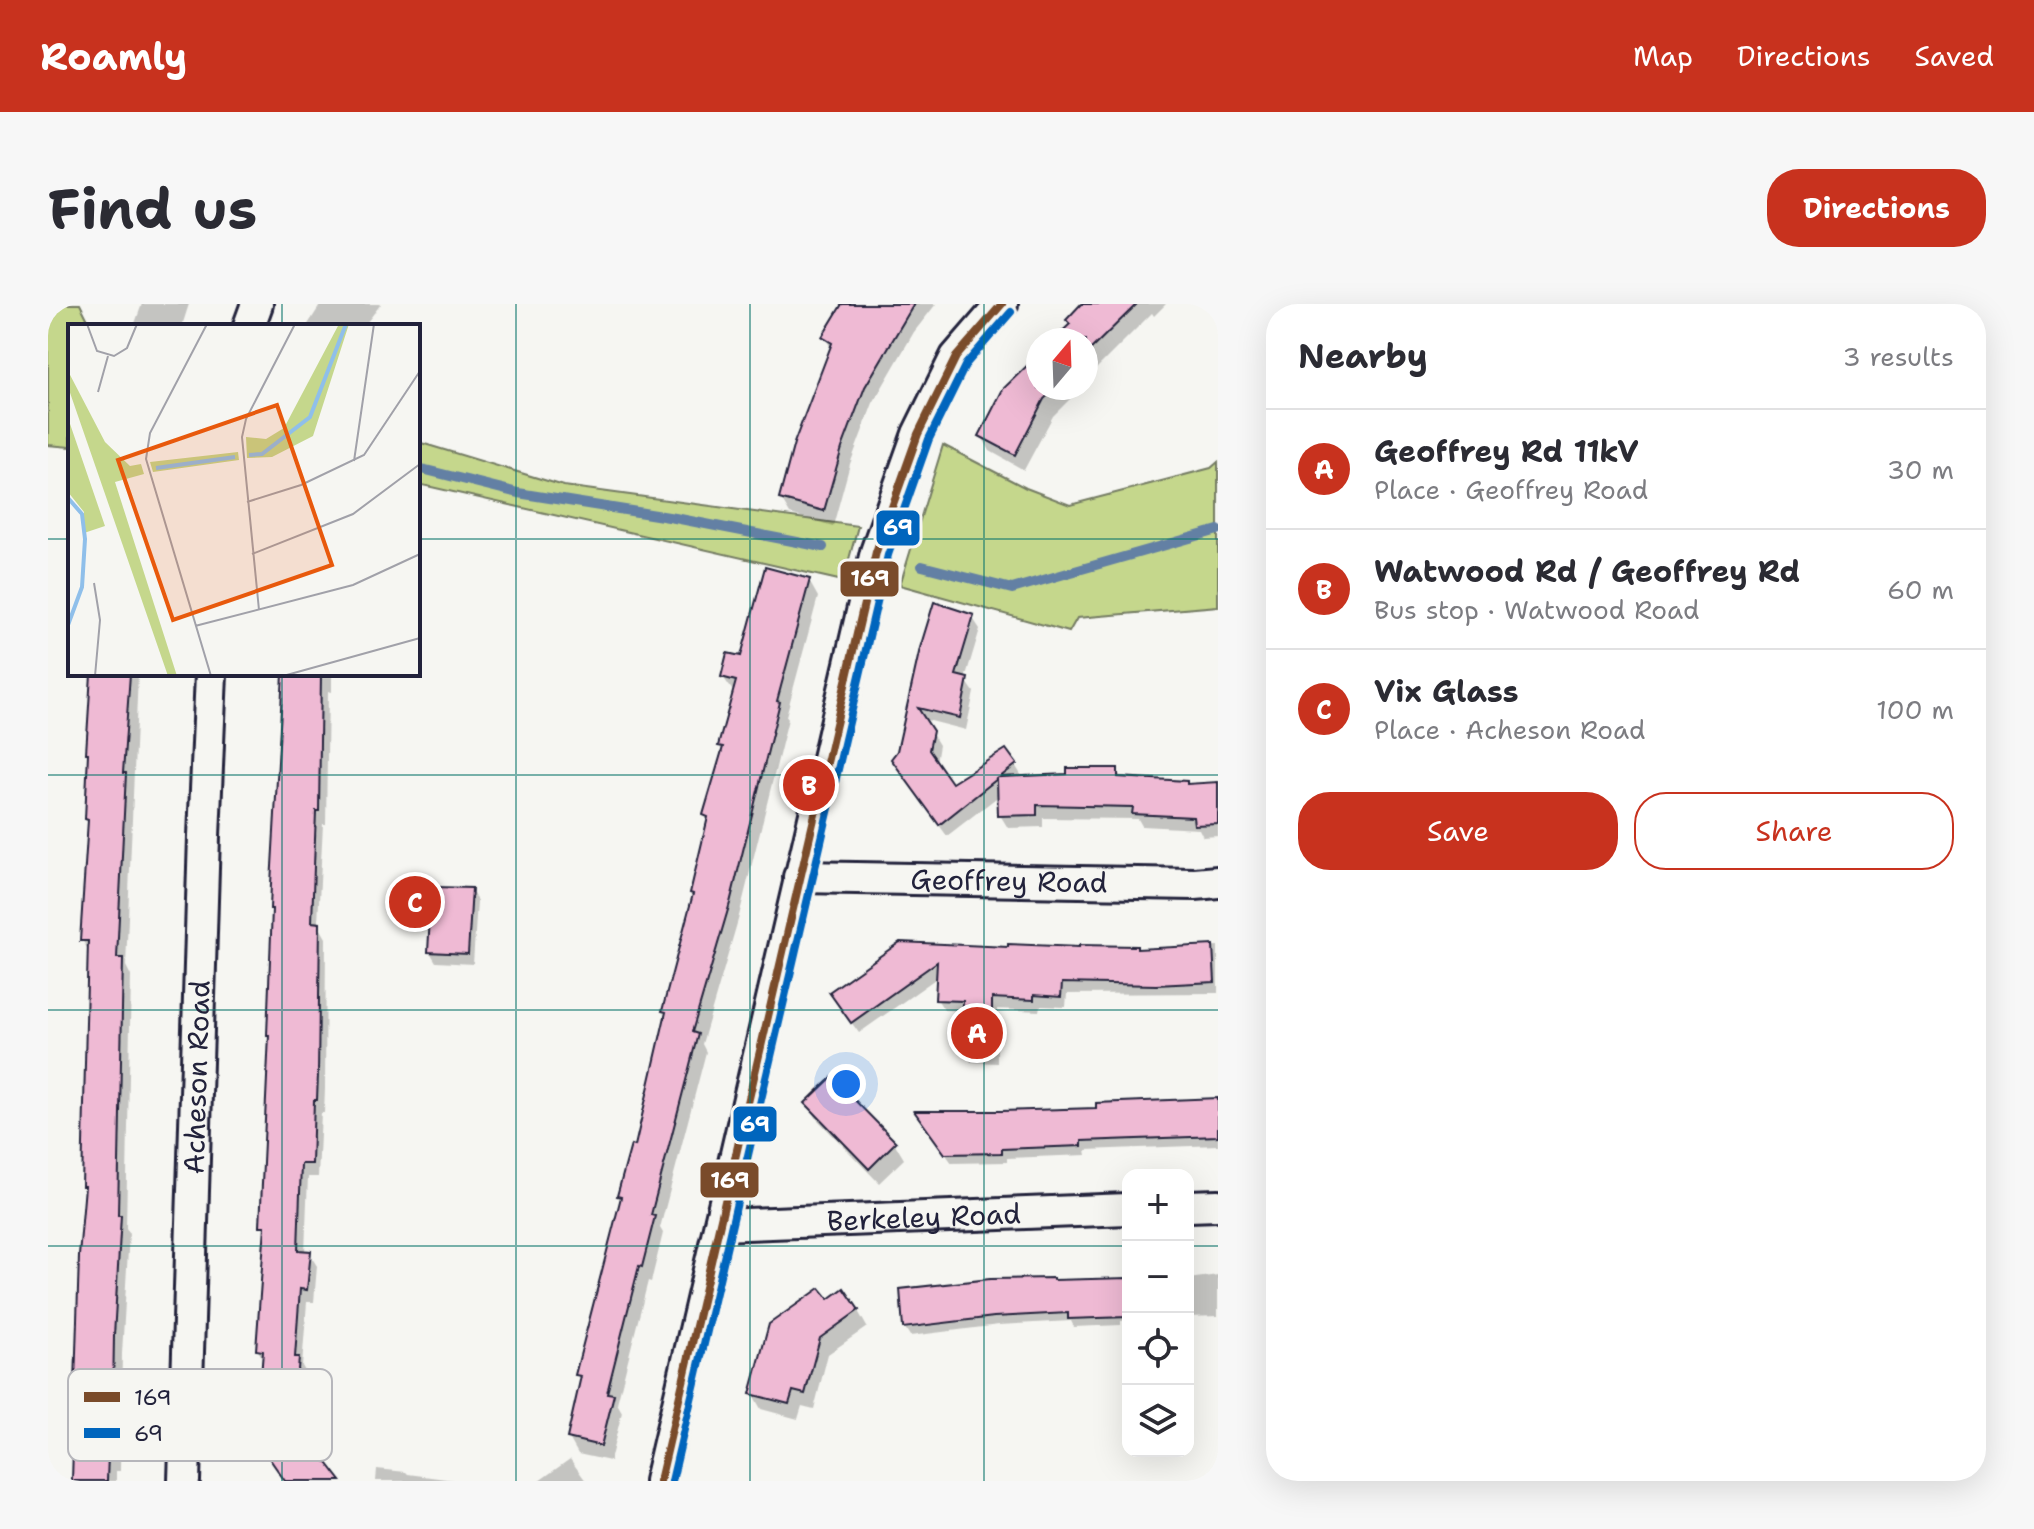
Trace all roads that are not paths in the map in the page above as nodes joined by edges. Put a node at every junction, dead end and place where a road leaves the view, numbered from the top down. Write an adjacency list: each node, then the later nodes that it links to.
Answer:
1 (257, 304): 3 (street)
2 (1002, 304): 5 (street)
3 (250, 324)
4 (211, 676): 11 (street, Acheson Road)
5 (799, 877): 6 (street, Geoffrey Road); 10 (street)
6 (1218, 882)
7 (1218, 1205): 8 (street)
8 (1194, 1206)
9 (1122, 1209): 10 (street, Berkeley Road)
10 (720, 1225): 14 (street)
11 (187, 1369)
12 (185, 1461): 13 (street, Acheson Road)
13 (184, 1481)
14 (660, 1481)

